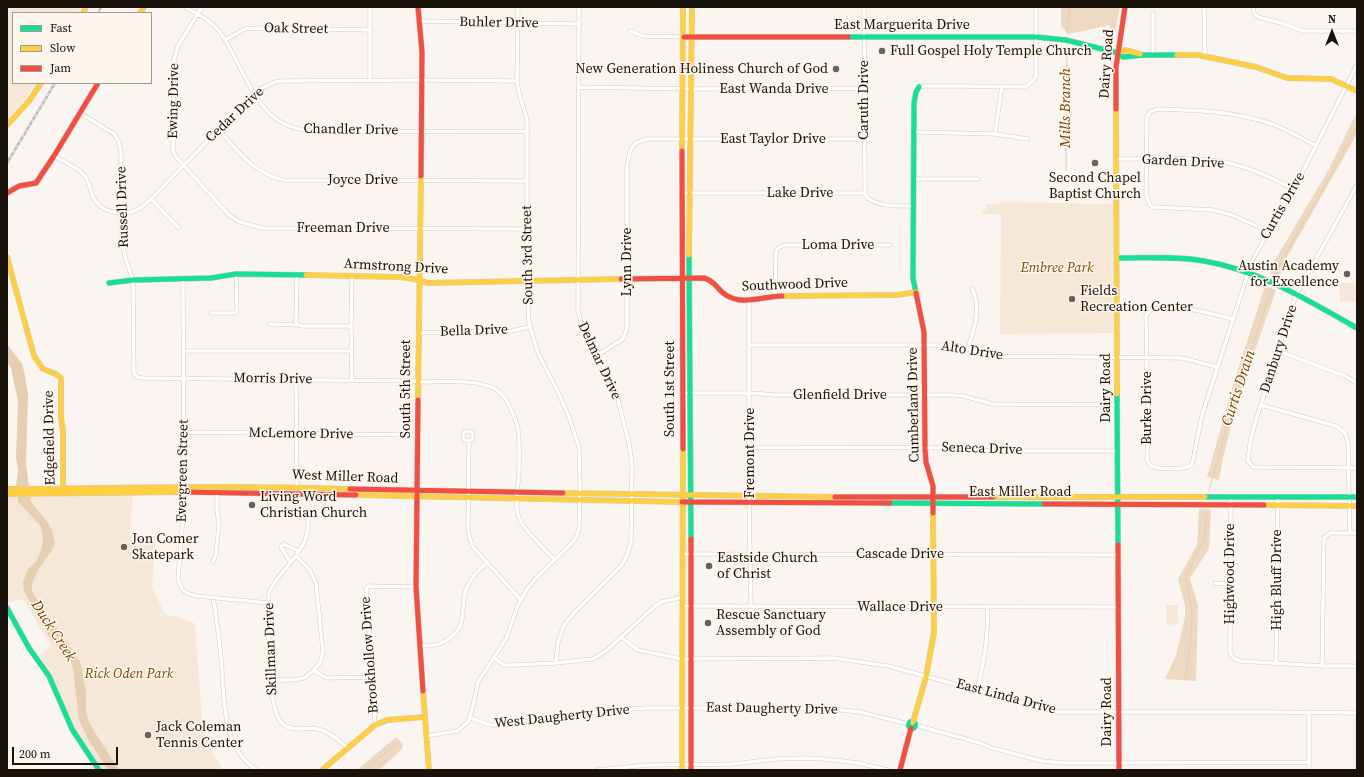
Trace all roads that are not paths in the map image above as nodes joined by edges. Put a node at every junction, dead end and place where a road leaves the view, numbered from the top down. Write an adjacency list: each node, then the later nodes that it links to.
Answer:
1 (185, 7): 14 (street, Chandler Drive)
2 (202, 7): 14 (street, Ewing Drive)
3 (370, 7): 19 (street)
4 (418, 7): 16 (street, South 5th Street)
5 (518, 7): 17 (street, South 3rd Street)
6 (579, 7): 18 (street, Delmar Drive)
7 (684, 7): 22 (street, South 1st Street)
8 (692, 7): 23 (street, South 1st Street)
9 (864, 7): 24 (street, Caruth Drive)
10 (1036, 7): 25 (street)
11 (1125, 7): 27 (street, Dairy Road)
12 (1204, 7): 29 (street)
13 (1253, 7): 20 (street)
14 (197, 14): 26 (street, Chandler Drive); 61 (street, Ewing Drive)
15 (1153, 14): 28 (street)
16 (419, 21): 17 (street, Buhler Drive); 32 (street, South 5th Street)
17 (518, 23): 18 (street, Buhler Drive); 33 (street, South 3rd Street)
18 (578, 24): 38 (street, Delmar Drive)
19 (371, 30): 26 (street, Oak Street); 31 (street)
20 (1357, 31)
21 (630, 32): 22 (street)
22 (684, 37): 23 (street, East Marguerita Drive); 41 (street, South 1st Street)
23 (691, 37): 24 (street, East Marguerita Drive); 42 (street, South 1st Street)
24 (864, 37): 25 (street, East Marguerita Drive); 40 (street, Caruth Drive)
25 (1036, 37): 27 (street, East Marguerita Drive); 36 (street)
26 (224, 40): 44 (street, Chandler Drive)
27 (1118, 53): 28 (street, East Marguerita Drive); 59 (street, Dairy Road)
28 (1153, 55): 29 (street, East Marguerita Drive)
29 (1204, 56): 37 (street, East Marguerita Drive)
30 (1357, 65): 37 (street, Curtis Drive)
31 (370, 80): 32 (street, Cedar Drive); 44 (street, Cedar Drive)
32 (421, 80): 33 (street, Cedar Drive); 48 (street, South 5th Street)
33 (517, 81): 49 (street, South 3rd Street)
34 (40, 84): 46 (street)
35 (97, 84): 45 (street)
36 (1002, 86): 39 (street); 51 (street)
37 (1346, 86): 43 (street, East Marguerita Drive); 56 (street, Curtis Drive)
38 (578, 87): 41 (street, East Wanda Drive); 91 (street, Delmar Drive)
39 (919, 87): 50 (street, Cumberland Drive)
40 (864, 88): 42 (street, East Wanda Drive); 52 (street, Caruth Drive)
41 (683, 89): 42 (street, East Wanda Drive); 54 (street, South 1st Street)
42 (691, 89): 55 (street, South 1st Street)
43 (1357, 91)
44 (254, 93): 47 (street, Cedar Drive); 48 (street, Chandler Drive)
45 (80, 113): 58 (street); 74 (street, Russell Drive)
46 (7, 125)
47 (218, 130): 61 (street, Cedar Drive); 64 (street, Joyce Drive)
48 (420, 131): 49 (street, Chandler Drive); 64 (street, South 5th Street)
49 (528, 131): 65 (street, South 3rd Street)
50 (914, 132): 51 (street); 62 (street, Cumberland Drive)
51 (995, 134): 53 (street)
52 (864, 139): 55 (street, East Taylor Drive); 71 (street, Caruth Drive)
53 (1028, 139)
54 (682, 140): 55 (street, East Taylor Drive); 57 (street, East Taylor Drive); 69 (street, South 1st Street)
55 (690, 140): 70 (street, South 1st Street)
56 (1316, 146): 60 (street); 67 (street, Curtis Drive)
57 (629, 153): 89 (street, Lynn Drive)
58 (54, 156): 68 (street); 74 (street, Cedar Drive)
59 (1117, 159): 60 (street, Garden Drive); 81 (street, Dairy Road)
60 (1146, 159): 67 (street, Garden Drive); 78 (street)
61 (184, 165): 72 (street, Cedar Drive); 76 (street, Freeman Drive)
62 (914, 179): 63 (street); 73 (street, Cumberland Drive)
63 (978, 179)
64 (420, 180): 65 (street, Joyce Drive); 76 (street, South 5th Street)
65 (527, 181): 77 (street, South 3rd Street)
66 (1357, 185): 97 (street, Danbury Drive)
67 (1293, 189): 78 (street, Curtis Drive)
68 (7, 193)
69 (682, 193): 70 (street, Lake Drive); 86 (street, South 1st Street)
70 (690, 193): 71 (street, Lake Drive); 87 (street, South 1st Street)
71 (865, 193): 73 (street)
72 (151, 199): 74 (street, Cedar Drive); 75 (street)
73 (914, 206): 96 (street, Cumberland Drive)
74 (121, 212): 90 (street, Russell Drive)
75 (179, 228)
76 (420, 228): 77 (street, Freeman Drive); 92 (street, South 5th Street)
77 (527, 229): 93 (street, South 3rd Street)
78 (1268, 231): 82 (street, Curtis Drive)
79 (890, 244): 98 (street, Loma Drive)
80 (7, 257): 146 (street, Edgefield Drive)
81 (1118, 258): 82 (street); 117 (street, Dairy Road)
82 (1248, 273): 97 (street); 101 (street, Curtis Drive)
83 (236, 274): 84 (street, Armstrong Drive); 88 (street, Armstrong Drive); 100 (street)
84 (297, 275): 85 (street, Armstrong Drive); 103 (street)
85 (352, 276): 92 (street, Armstrong Drive); 104 (street)
86 (682, 278): 87 (street, Southwood Drive); 89 (street, Armstrong Drive); 108 (street, South 1st Street)
87 (690, 278): 99 (street, Southwood Drive); 109 (street, South 1st Street)
88 (183, 279): 90 (street, Armstrong Drive); 113 (street, Evergreen Street)
89 (627, 279): 91 (street, Armstrong Drive); 116 (street, Lynn Drive)
90 (133, 280): 94 (street, Armstrong Drive); 120 (street, Russell Drive)
91 (577, 280): 93 (street, Armstrong Drive); 116 (street, Delmar Drive)
92 (419, 281): 93 (street, Armstrong Drive); 107 (street, South 5th Street)
93 (527, 281): 105 (street, South 3rd Street)
94 (109, 283)
95 (972, 288): 112 (street)
96 (917, 292): 98 (street, Southwood Drive); 111 (street, Cumberland Drive)
97 (1296, 295): 106 (street); 114 (street, Danbury Drive)
98 (775, 296): 99 (street, Southwood Drive)
99 (749, 300): 110 (street, Fremont Drive)
100 (211, 313)
101 (1232, 320): 118 (street, Burke Drive); 119 (street, Curtis Drive)
102 (269, 324): 103 (street)
103 (298, 325): 104 (street)
104 (351, 326): 115 (street)
105 (530, 327): 107 (street, Bella Drive); 156 (street, South 3rd Street)
106 (1357, 328)
107 (418, 333): 124 (street, South 5th Street)
108 (682, 335): 109 (street); 126 (street, South 1st Street)
109 (690, 335): 127 (street, South 1st Street)
110 (750, 345): 111 (street, Alto Drive); 128 (street, Fremont Drive)
111 (925, 345): 112 (street, Alto Drive); 129 (street, Cumberland Drive)
112 (968, 349): 117 (street, Alto Drive)
113 (184, 351): 115 (street); 121 (street, Evergreen Street)
114 (1278, 351): 125 (street); 131 (street, Danbury Drive)
115 (351, 352): 123 (street)
116 (596, 356): 164 (street, Delmar Drive)
117 (1118, 357): 118 (street, Alto Drive); 130 (street, Dairy Road)
118 (1147, 358): 119 (street, Alto Drive); 141 (street, Burke Drive)
119 (1217, 367): 141 (street, Curtis Drive)
120 (134, 370): 121 (street, Morris Drive)
121 (184, 378): 122 (street, Morris Drive); 132 (street, Evergreen Street)
122 (296, 379): 123 (street, Morris Drive); 133 (street)
123 (352, 380): 124 (street, Morris Drive)
124 (418, 382): 134 (street, South 5th Street); 153 (street, Morris Drive)
125 (1357, 383)
126 (682, 393): 127 (street, Glenfield Drive); 139 (street, South 1st Street)
127 (690, 393): 128 (street, Glenfield Drive); 140 (street, South 1st Street)
128 (750, 393): 129 (street, Glenfield Drive); 136 (street, Fremont Drive)
129 (925, 395): 130 (street, Glenfield Drive); 137 (street, Cumberland Drive)
130 (1118, 405): 138 (street, Dairy Road)
131 (1261, 405): 142 (street); 142 (street, Danbury Drive)
132 (184, 432): 133 (street, McLemore Drive); 144 (street, Evergreen Street)
133 (297, 434): 134 (street, McLemore Drive); 145 (street)
134 (418, 435): 150 (street, South 5th Street)
135 (469, 441): 151 (street)
136 (749, 447): 137 (street, Seneca Drive); 154 (street, Fremont Drive)
137 (925, 448): 138 (street, Seneca Drive); 158 (street, Cumberland Drive)
138 (1118, 451): 160 (street, Dairy Road)
139 (682, 452): 140 (street); 152 (street, South 1st Street)
140 (690, 452): 165 (street, South 1st Street)
141 (1189, 467)
142 (1349, 468): 143 (street); 162 (street)
143 (1357, 468)
144 (184, 489): 145 (street, West Miller Road); 146 (street, West Miller Road); 149 (street, West Miller Road); 193 (street, Evergreen Street)
145 (297, 490): 147 (street, West Miller Road); 149 (street, West Miller Road)
146 (63, 491): 148 (street, West Miller Road)
147 (308, 491): 150 (street, West Miller Road); 178 (street, Skillman Drive)
148 (7, 492)
149 (217, 492): 186 (street)
150 (418, 494): 151 (street, West Miller Road); 191 (street, South 5th Street)
151 (469, 495): 153 (street, West Miller Road); 188 (street)
152 (682, 495): 164 (street, West Miller Road); 165 (street, East Miller Road); 166 (street, South 1st Street)
153 (518, 496): 156 (street, West Miller Road); 185 (street, Morris Drive)
154 (749, 496): 157 (street, East Miller Road); 165 (street, East Miller Road); 167 (street, Fremont Drive)
155 (1278, 496): 161 (street, East Miller Road); 162 (street, East Miller Road); 173 (street, High Bluff Drive)
156 (580, 497): 164 (street, West Miller Road); 185 (street, South 3rd Street)
157 (841, 497): 158 (street, East Miller Road); 168 (street)
158 (933, 497): 159 (street, East Miller Road); 169 (street, Cumberland Drive)
159 (1029, 497): 160 (street, East Miller Road); 170 (street)
160 (1118, 497): 161 (street, East Miller Road); 171 (street, Dairy Road)
161 (1231, 497): 172 (street, Highwood Drive)
162 (1349, 497): 163 (street, East Miller Road); 174 (street)
163 (1357, 497)
164 (632, 498): 166 (street, West Miller Road); 208 (street, Delmar Drive)
165 (690, 499): 166 (street, East Miller Road); 167 (street, East Miller Road); 180 (street, South 1st Street)
166 (682, 502): 179 (street, South 1st Street)
167 (750, 503): 168 (street, East Miller Road); 181 (street, Fremont Drive)
168 (841, 503): 169 (street, East Miller Road)
169 (933, 504): 170 (street, East Miller Road); 182 (street, Cumberland Drive)
170 (1029, 504): 171 (street, East Miller Road)
171 (1118, 504): 172 (street, East Miller Road); 183 (street, Dairy Road)
172 (1231, 505): 173 (street, East Miller Road); 190 (street, Highwood Drive)
173 (1277, 506): 174 (street, East Miller Road); 209 (street, High Bluff Drive)
174 (1349, 506): 175 (street, East Miller Road); 176 (street)
175 (1357, 506)
176 (1350, 533): 177 (street); 210 (street)
177 (1357, 533)
178 (299, 551): 184 (street, Skillman Drive); 187 (street)
179 (682, 554): 180 (street, Cascade Drive); 192 (street, South 1st Street)
180 (691, 554): 181 (street, Cascade Drive); 197 (street, South 1st Street)
181 (750, 554): 182 (street, Cascade Drive); 198 (street, Fremont Drive)
182 (934, 554): 183 (street, Cascade Drive); 199 (street, Cumberland Drive)
183 (1118, 555): 201 (street, Dairy Road)
184 (296, 556): 187 (street, Skillman Drive); 212 (street)
185 (555, 560): 194 (street, South 3rd Street)
186 (213, 562)
187 (290, 562): 195 (street, Skillman Drive)
188 (487, 563): 194 (street); 204 (street)
189 (1216, 583): 190 (street)
190 (1230, 584): 209 (street, Highwood Drive)
191 (416, 587): 204 (street, South 5th Street); 213 (street, Brookhollow Drive)
192 (683, 597): 196 (street, South 1st Street); 203 (street)
193 (213, 598): 195 (street); 235 (street)
194 (521, 600): 205 (street, South 3rd Street)
195 (268, 604): 215 (street, Skillman Drive)
196 (683, 606): 197 (street, Wallace Drive); 206 (street, South 1st Street)
197 (691, 606): 198 (street, Wallace Drive); 207 (street, South 1st Street)
198 (751, 606): 199 (street, Wallace Drive)
199 (934, 607): 200 (street, Wallace Drive); 214 (street, Cumberland Drive)
200 (987, 607): 201 (street, Wallace Drive); 216 (street)
201 (1118, 607): 219 (street, Dairy Road)
202 (7, 608): 234 (street)
203 (621, 637): 206 (street, East Linda Drive); 208 (street)
204 (420, 646): 222 (street, South 5th Street)
205 (494, 658): 208 (street); 223 (street, South 3rd Street)
206 (682, 659): 207 (street, East Linda Drive); 217 (street, South 1st Street)
207 (691, 659): 214 (street, East Linda Drive); 218 (street, South 1st Street)
208 (556, 663)
209 (1276, 663): 210 (street)
210 (1322, 666): 211 (street)
211 (1357, 666)
212 (314, 670): 213 (street); 215 (street)
213 (373, 677): 225 (street, Brookhollow Drive)
214 (926, 677): 216 (street, East Linda Drive); 226 (street, Cumberland Drive)
215 (272, 680): 228 (street, Skillman Drive)
216 (977, 690): 219 (street, East Linda Drive)
217 (682, 708): 218 (street, East Daugherty Drive); 223 (street, West Daugherty Drive); 232 (street, South 1st Street)
218 (690, 708): 226 (street, East Daugherty Drive); 233 (street, South 1st Street)
219 (1119, 712): 220 (street, East Linda Drive); 230 (street, Dairy Road)
220 (1309, 712): 221 (street, East Linda Drive); 229 (street)
221 (1357, 714)
222 (425, 717): 225 (street); 227 (street, South 5th Street)
223 (470, 718): 227 (street)
224 (1357, 719): 231 (street)
225 (375, 725): 228 (street)
226 (912, 725): 230 (street, East Daugherty Drive); 240 (street, Cumberland Drive)
227 (426, 736): 237 (street, South 5th Street)
228 (347, 747): 236 (street)
229 (1309, 762): 230 (street, East Daugherty Drive); 242 (street)
230 (1119, 763): 241 (street, Dairy Road)
231 (1357, 764)
232 (682, 767): 233 (street); 238 (street)
233 (691, 767): 239 (street)
234 (100, 770)
235 (257, 770)
236 (322, 770)
237 (429, 770)
238 (597, 770)
239 (888, 770)
240 (900, 770)
241 (1119, 770)
242 (1309, 770)

